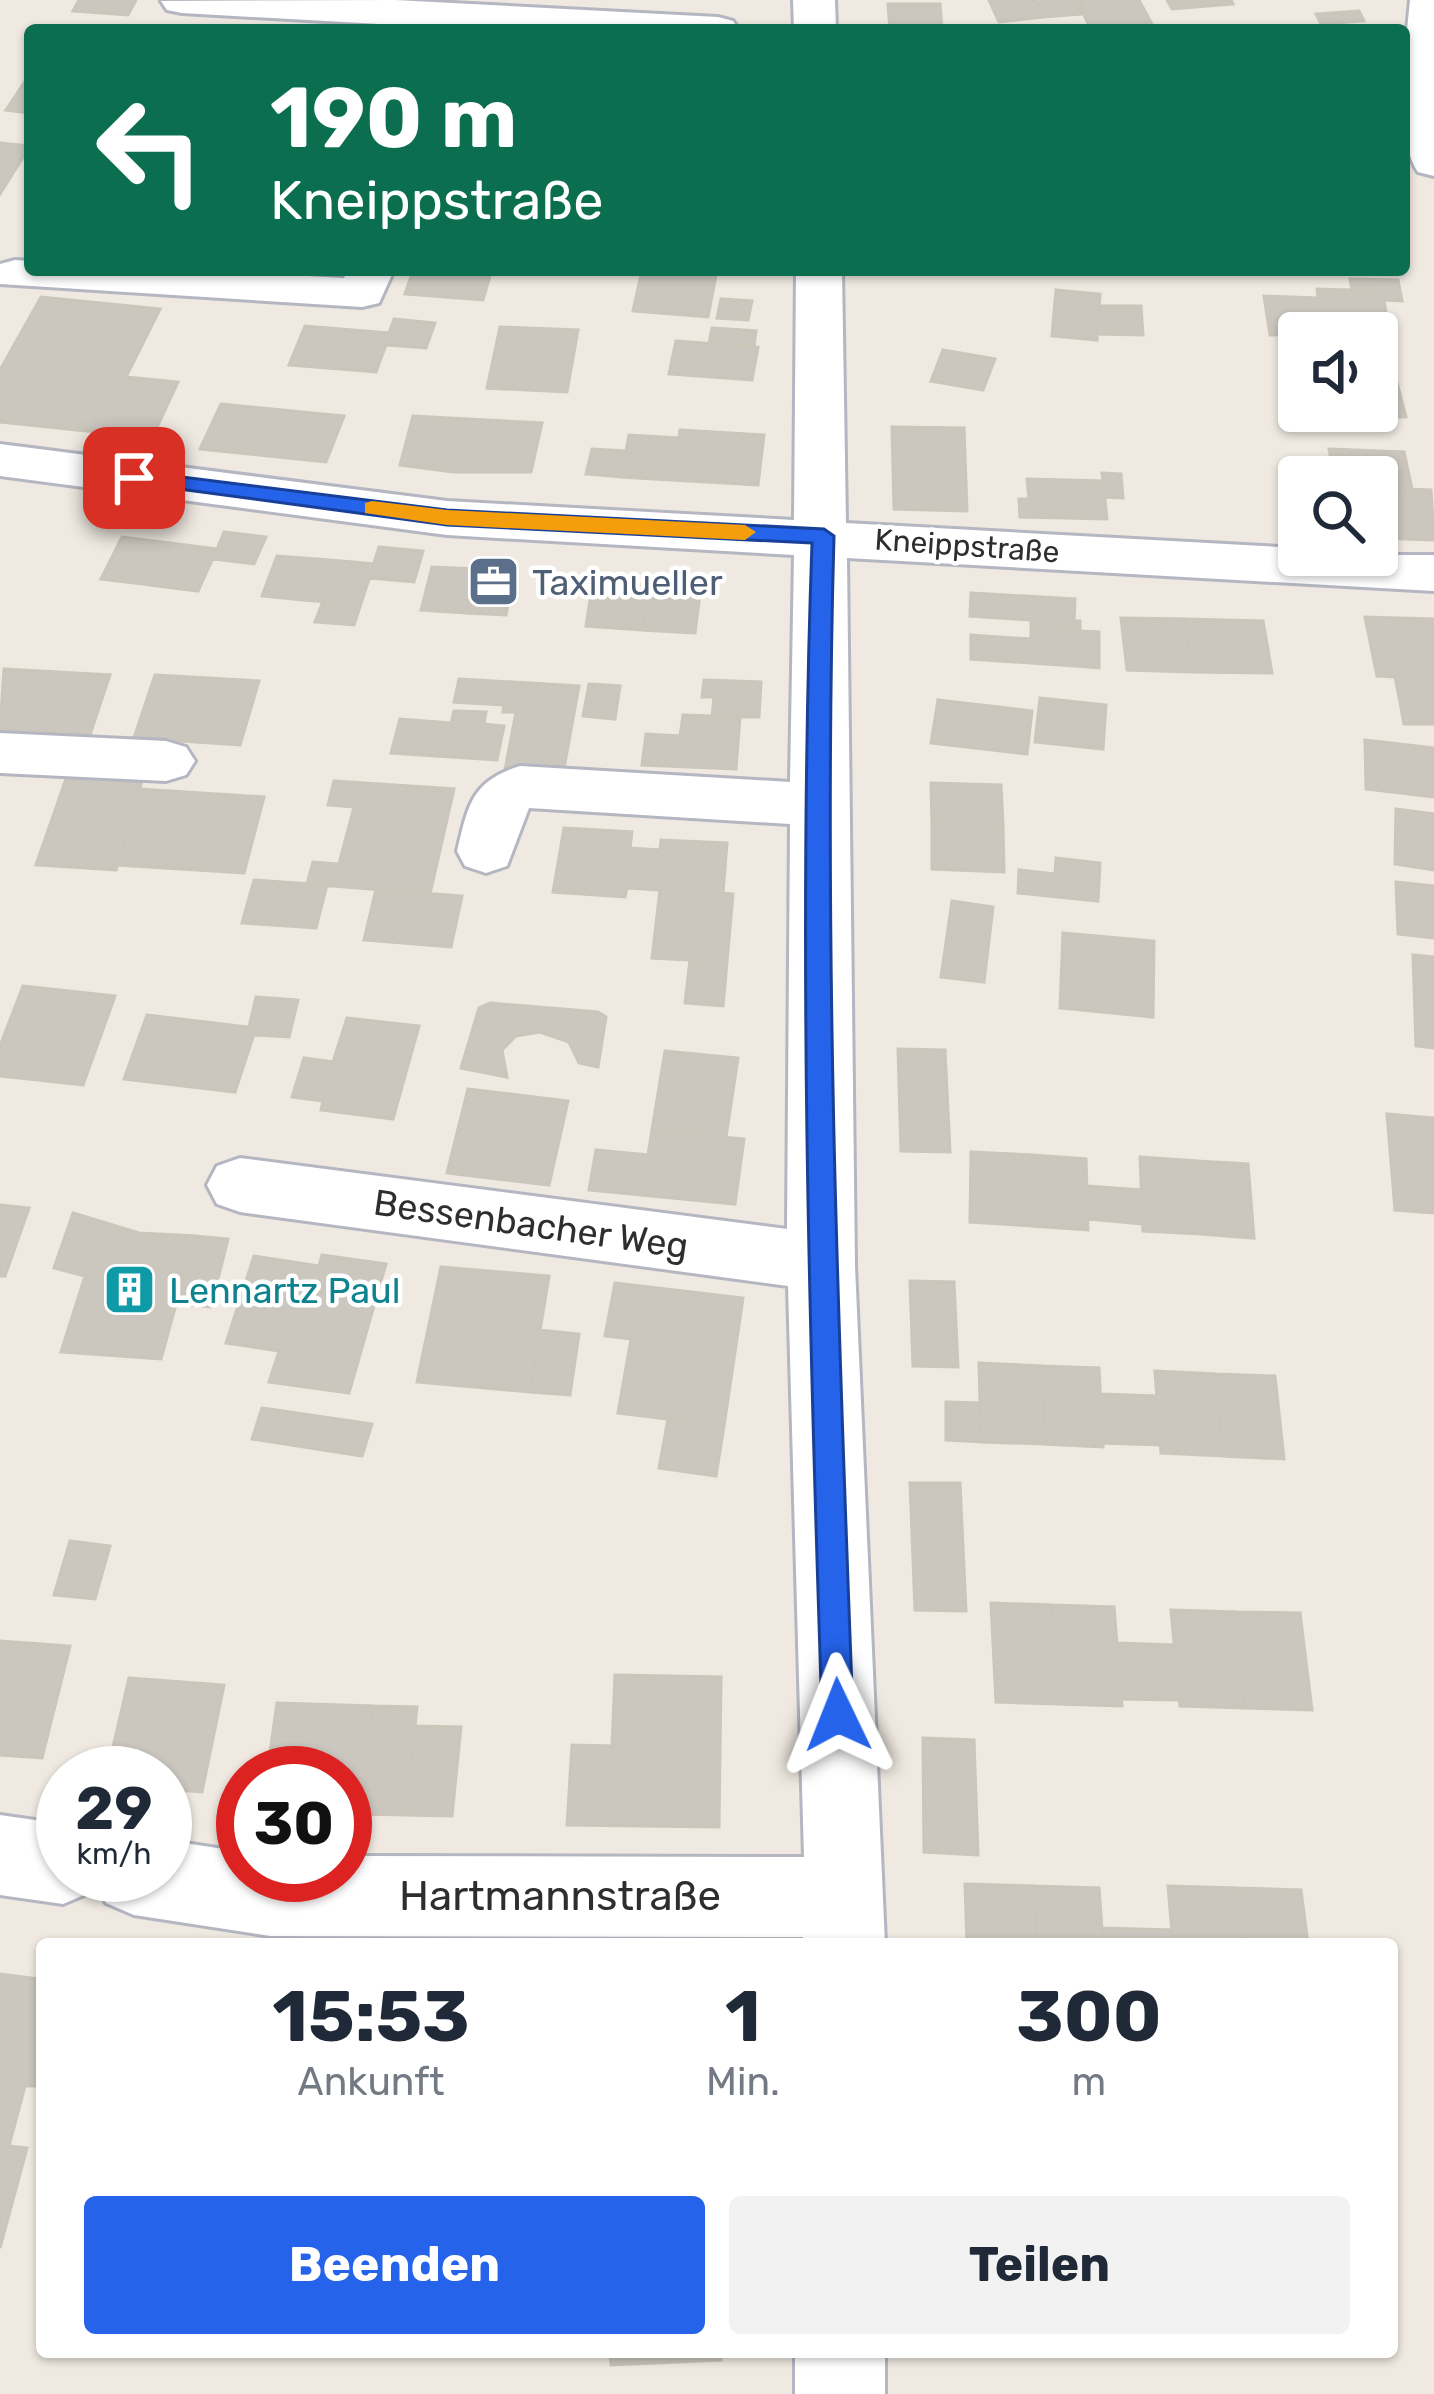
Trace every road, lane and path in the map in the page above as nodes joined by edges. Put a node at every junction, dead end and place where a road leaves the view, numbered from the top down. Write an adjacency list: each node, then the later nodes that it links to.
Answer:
1 (182, 0): 3 (street)
2 (1432, 0): 4 (street)
3 (611, 24)
4 (1434, 163)
5 (34, 276): 6 (street)
6 (369, 276)
7 (819, 276): 9 (street)
8 (0, 460): 9 (street, Kneippstraße)
9 (824, 536): 10 (street, Kneippstraße); 13 (street)
10 (1434, 573)
11 (0, 753): 12 (street)
12 (166, 761)
13 (820, 805): 14 (street); 16 (street)
14 (486, 851)
15 (240, 1185): 16 (street, Bessenbacher Weg)
16 (821, 1262): 20 (street)
17 (0, 1855): 18 (street)
18 (36, 1860)
19 (192, 1884): 20 (street, Hartmannstraße)
20 (844, 1920)
21 (840, 2358): 22 (street)
22 (840, 2394)

